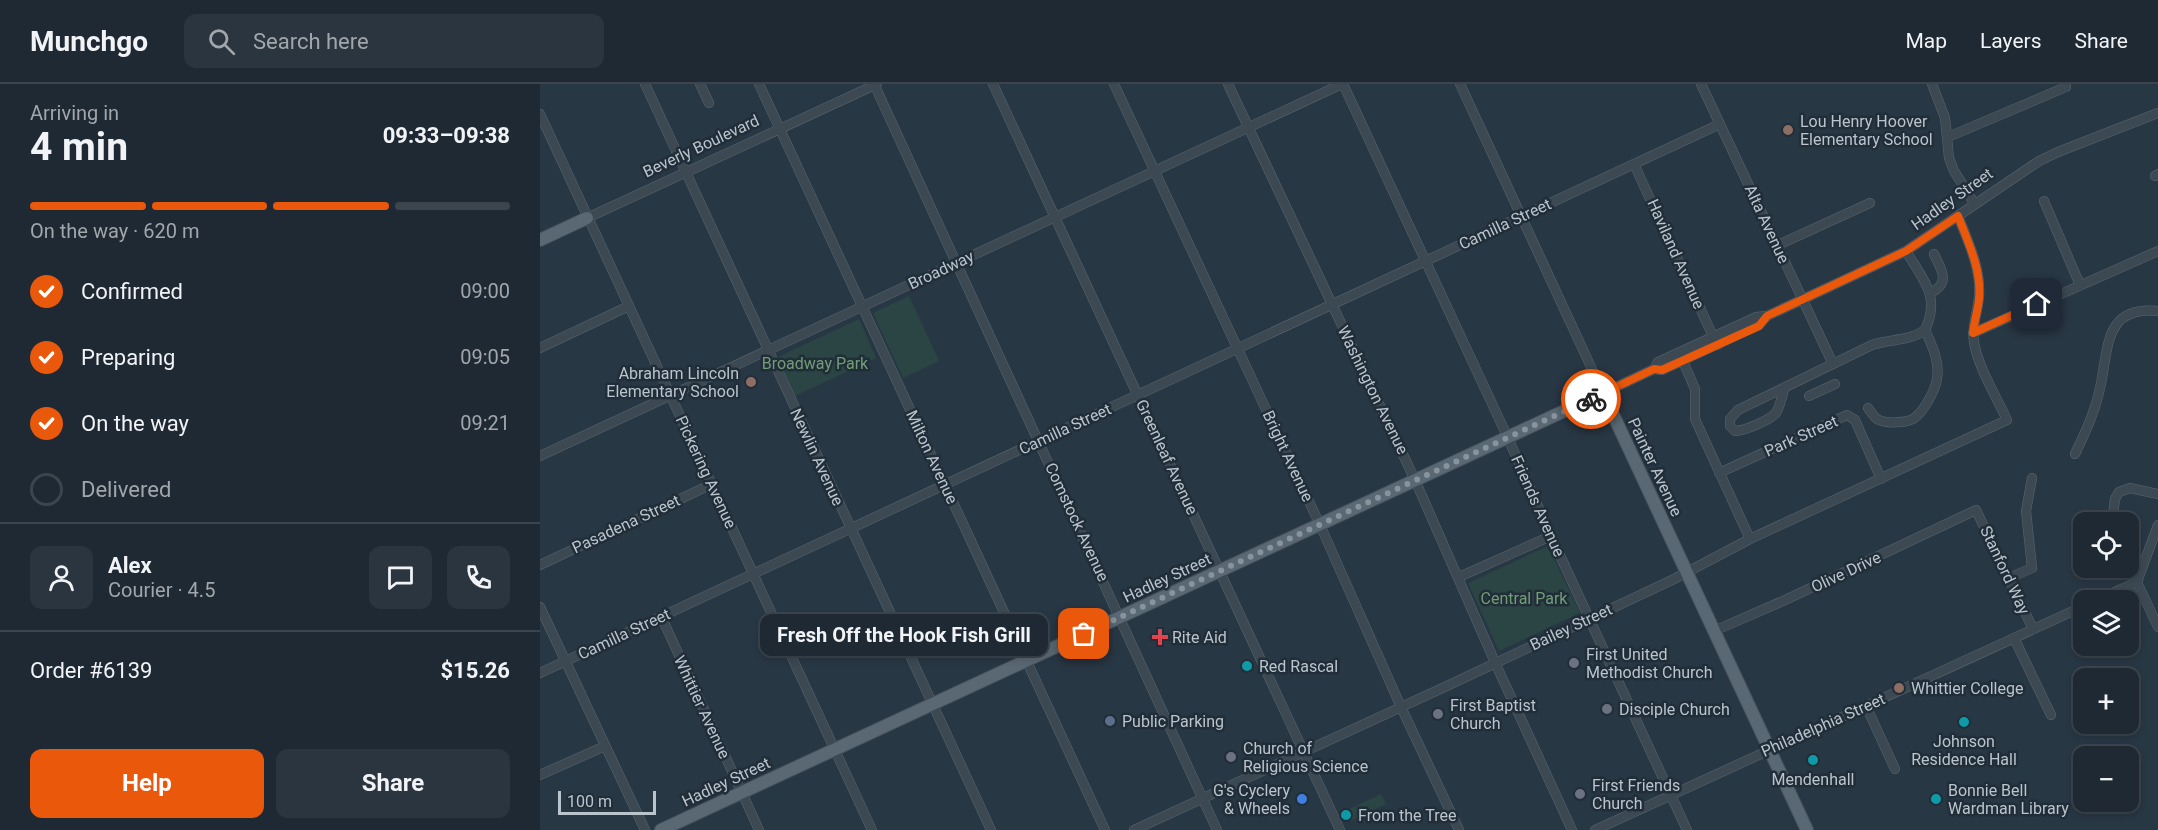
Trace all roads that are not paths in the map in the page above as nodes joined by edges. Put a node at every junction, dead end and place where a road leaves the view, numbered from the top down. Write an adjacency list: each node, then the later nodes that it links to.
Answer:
1 (645, 84): 23 (street, Newlin Avenue)
2 (700, 84): 13 (street)
3 (759, 84): 17 (street, Milton Avenue)
4 (875, 84): 17 (street, Beverly Boulevard); 37 (street, Comstock Avenue)
5 (993, 84): 28 (street, Greenleaf Avenue)
6 (1114, 84): 22 (street, Bright Avenue)
7 (1228, 84): 18 (street, Washington Avenue)
8 (1342, 84): 18 (street, Broadway); 36 (street, Friends Avenue)
9 (1460, 84): 29 (street, Painter Avenue)
10 (1701, 84): 16 (street, Alta Avenue)
11 (1932, 84): 20 (street)
12 (2066, 87): 20 (street)
13 (709, 103)
14 (2158, 113): 26 (street, Hadley Street)
15 (540, 114): 19 (street, Pickering Avenue)
16 (1720, 124): 21 (street, Camilla Street); 32 (street, Alta Avenue)
17 (779, 128): 23 (street, Beverly Boulevard); 43 (street, Milton Avenue)
18 (1248, 128): 22 (street, Broadway); 41 (street, Washington Avenue)
19 (543, 129): 30 (street, Pickering Avenue)
20 (1948, 137): 26 (street)
21 (1634, 164): 29 (street, Camilla Street); 47 (street, Haviland Avenue)
22 (1155, 170): 28 (street, Broadway); 49 (street, Bright Avenue)
23 (685, 172): 30 (street, Beverly Boulevard); 50 (street, Newlin Avenue)
24 (2044, 201): 38 (street)
25 (1870, 203): 32 (street)
26 (1974, 203): 27 (street, Hadley Street)
27 (1958, 216): 34 (street, Hadley Street); 46 (street)
28 (1055, 217): 37 (street, Broadway); 58 (street, Greenleaf Avenue)
29 (1521, 217): 36 (street, Camilla Street); 57 (street, Painter Avenue)
30 (587, 218): 31 (main road, Beverly Boulevard); 42 (street, Pickering Avenue)
31 (540, 240)
32 (1778, 245): 40 (street, Alta Avenue)
33 (2158, 250): 38 (street)
34 (1906, 251): 39 (street); 40 (street, Hadley Street)
35 (1934, 254): 39 (street)
36 (1426, 261): 41 (street, Camilla Street); 62 (street, Friends Avenue)
37 (956, 263): 43 (street, Broadway); 63 (street, Comstock Avenue)
38 (2080, 285): 46 (street)
39 (1930, 293): 45 (street)
40 (1803, 299): 47 (street, Hadley Street); 52 (street, Alta Avenue)
41 (1332, 305): 49 (street, Camilla Street); 69 (street, Washington Avenue)
42 (629, 306): 48 (street); 59 (street, Pickering Avenue)
43 (864, 306): 50 (street, Broadway); 71 (street, Milton Avenue)
44 (2158, 311): 64 (street)
45 (1925, 330): 52 (street); 61 (street)
46 (1973, 333): 68 (street, Bailey Street)
47 (1715, 341): 51 (street, Hadley Street)
48 (540, 348)
49 (1237, 349): 58 (street, Camilla Street); 75 (street, Bright Avenue)
50 (768, 351): 59 (street, Broadway); 77 (street, Newlin Avenue)
51 (1681, 356): 57 (street, Hadley Street); 66 (street)
52 (1833, 364): 53 (street)
53 (1815, 374): 55 (street); 56 (street)
54 (1835, 384): 56 (street)
55 (1784, 389): 55 (street)
56 (1823, 389): 60 (street)
57 (1603, 393): 62 (main road, Hadley Street); 82 (main road, Painter Avenue)
58 (1138, 395): 63 (street, Camilla Street); 81 (street, Greenleaf Avenue)
59 (670, 396): 65 (street, Broadway); 70 (street, Pickering Avenue)
60 (1809, 396)
61 (1869, 408)
62 (1508, 438): 69 (main road, Hadley Street); 78 (street, Friends Avenue)
63 (1039, 441): 71 (street, Camilla Street); 91 (street, Comstock Avenue)
64 (2075, 454)
65 (540, 456)
66 (1719, 473): 68 (street, Park Street); 79 (street)
67 (2032, 478): 85 (street)
68 (1881, 479): 79 (street, Bailey Street)
69 (1416, 480): 75 (main road, Hadley Street); 84 (street, Washington Avenue)
70 (712, 484): 80 (street, Pasadena Street); 83 (street, Pickering Avenue)
71 (945, 485): 77 (street, Camilla Street); 97 (street, Milton Avenue)
72 (2158, 494): 74 (street)
73 (1976, 510): 85 (street, Stanford Way); 95 (street, Olive Drive)
74 (2113, 512)
75 (1320, 525): 81 (main road, Hadley Street); 103 (street, Bright Avenue)
76 (2158, 525): 86 (street)
77 (850, 529): 83 (street, Camilla Street); 101 (street, Newlin Avenue)
78 (1551, 536): 84 (street); 92 (street, Friends Avenue)
79 (1750, 539): 82 (street, Bailey Street)
80 (540, 565)
81 (1220, 572): 91 (main road, Hadley Street); 108 (street, Greenleaf Avenue)
82 (1686, 572): 92 (street, Bailey Street); 95 (main road, Painter Avenue)
83 (753, 574): 90 (street, Camilla Street); 107 (street, Pickering Avenue)
84 (1459, 577): 99 (street, Washington Avenue)
85 (2009, 578): 94 (street, Stanford Way)
86 (2137, 582): 87 (street); 93 (street)
87 (2119, 590)
88 (540, 607): 98 (street)
89 (2073, 611): 94 (street, Philadelphia Street)
90 (661, 616): 98 (street, Camilla Street); 111 (street, Whittier Avenue)
91 (1121, 618): 97 (main road, Hadley Street); 113 (street, Comstock Avenue)
92 (1590, 618): 99 (street, Bailey Street); 112 (street, Friends Avenue)
93 (2158, 627)
94 (2033, 629): 96 (street, Philadelphia Street)
95 (1714, 631): 106 (main road, Painter Avenue)
96 (2014, 638): 102 (street, Philadelphia Street); 104 (street)
97 (1027, 660): 101 (main road, Hadley Street); 119 (street, Milton Avenue)
98 (566, 661): 100 (street, Camilla Street); 105 (street)
99 (1496, 662): 103 (street, Bailey Street); 124 (street, Washington Avenue)
100 (540, 673)
101 (932, 705): 107 (main road, Hadley Street); 118 (street, Newlin Avenue)
102 (1866, 706): 106 (street, Philadelphia Street); 109 (street)
103 (1401, 707): 108 (street, Bailey Street); 123 (street, Bright Avenue)
104 (2051, 715)
105 (605, 746): 110 (street); 114 (street)
106 (1769, 749): 112 (street, Philadelphia Street); 127 (main road, Painter Avenue)
107 (835, 750): 111 (main road, Hadley Street); 117 (street, Pickering Avenue)
108 (1304, 753): 113 (street, Bailey Street); 122 (street, Greenleaf Avenue)
109 (1895, 769)
110 (540, 775)
111 (742, 793): 115 (main road, Hadley Street); 116 (street, Whittier Avenue)
112 (1670, 795): 125 (street, Philadelphia Street); 126 (street, Friends Avenue)
113 (1202, 799): 120 (street, Bailey Street); 121 (street, Comstock Avenue)
114 (645, 830)
115 (661, 830)
116 (759, 830)
117 (872, 830)
118 (991, 830)
119 (1106, 830)
120 (1134, 830)
121 (1217, 830)
122 (1340, 830)
123 (1459, 830)
124 (1572, 830)
125 (1595, 830)
126 (1687, 830)
127 (1807, 830)

